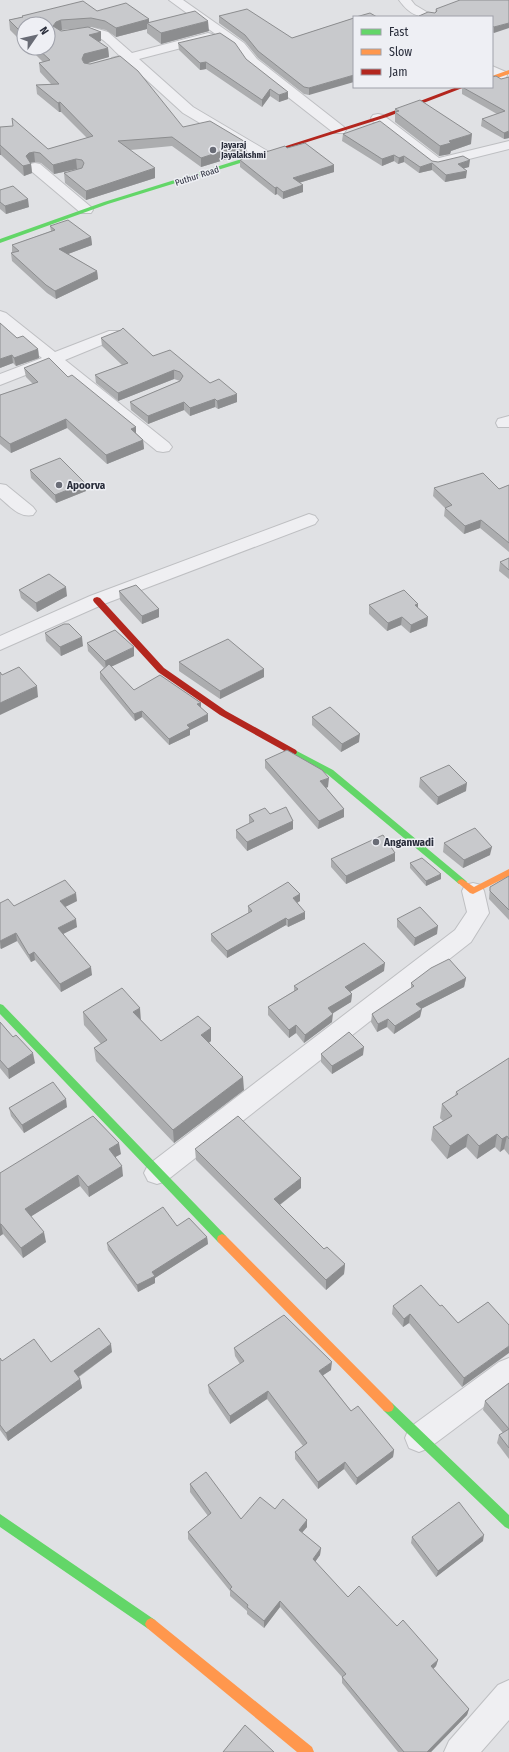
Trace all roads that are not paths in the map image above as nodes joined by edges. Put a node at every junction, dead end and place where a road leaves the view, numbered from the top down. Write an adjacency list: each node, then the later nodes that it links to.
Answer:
1 (175, 0): 4 (street)
2 (405, 0): 3 (street)
3 (427, 16)
4 (223, 33): 6 (street); 10 (street)
5 (61, 35): 6 (street)
6 (129, 58): 7 (street); 12 (street)
7 (106, 64)
8 (459, 88): 9 (street, Puthur Road)
9 (378, 118): 10 (street, Puthur Road); 11 (street)
10 (339, 130): 12 (street, Puthur Road)
11 (509, 145)
12 (264, 155): 14 (street, Puthur Road)
13 (35, 167): 14 (street)
14 (86, 210): 15 (street, Puthur Road)
15 (0, 241)
16 (0, 316): 18 (street)
17 (115, 334): 18 (street)
18 (52, 359): 19 (street); 20 (street)
19 (0, 380)
20 (163, 447)
21 (0, 489): 22 (street)
22 (27, 511)
23 (309, 520): 24 (street)
24 (97, 600): 25 (street); 27 (street)
25 (0, 644)
26 (509, 872): 27 (street)
27 (473, 890): 29 (street)
28 (0, 1008): 29 (street)
29 (157, 1173): 31 (street)
30 (509, 1371): 31 (street)
31 (419, 1438): 33 (street)
32 (0, 1520): 35 (street)
33 (509, 1523)
34 (509, 1696): 36 (street)
35 (307, 1752)
36 (460, 1752)

